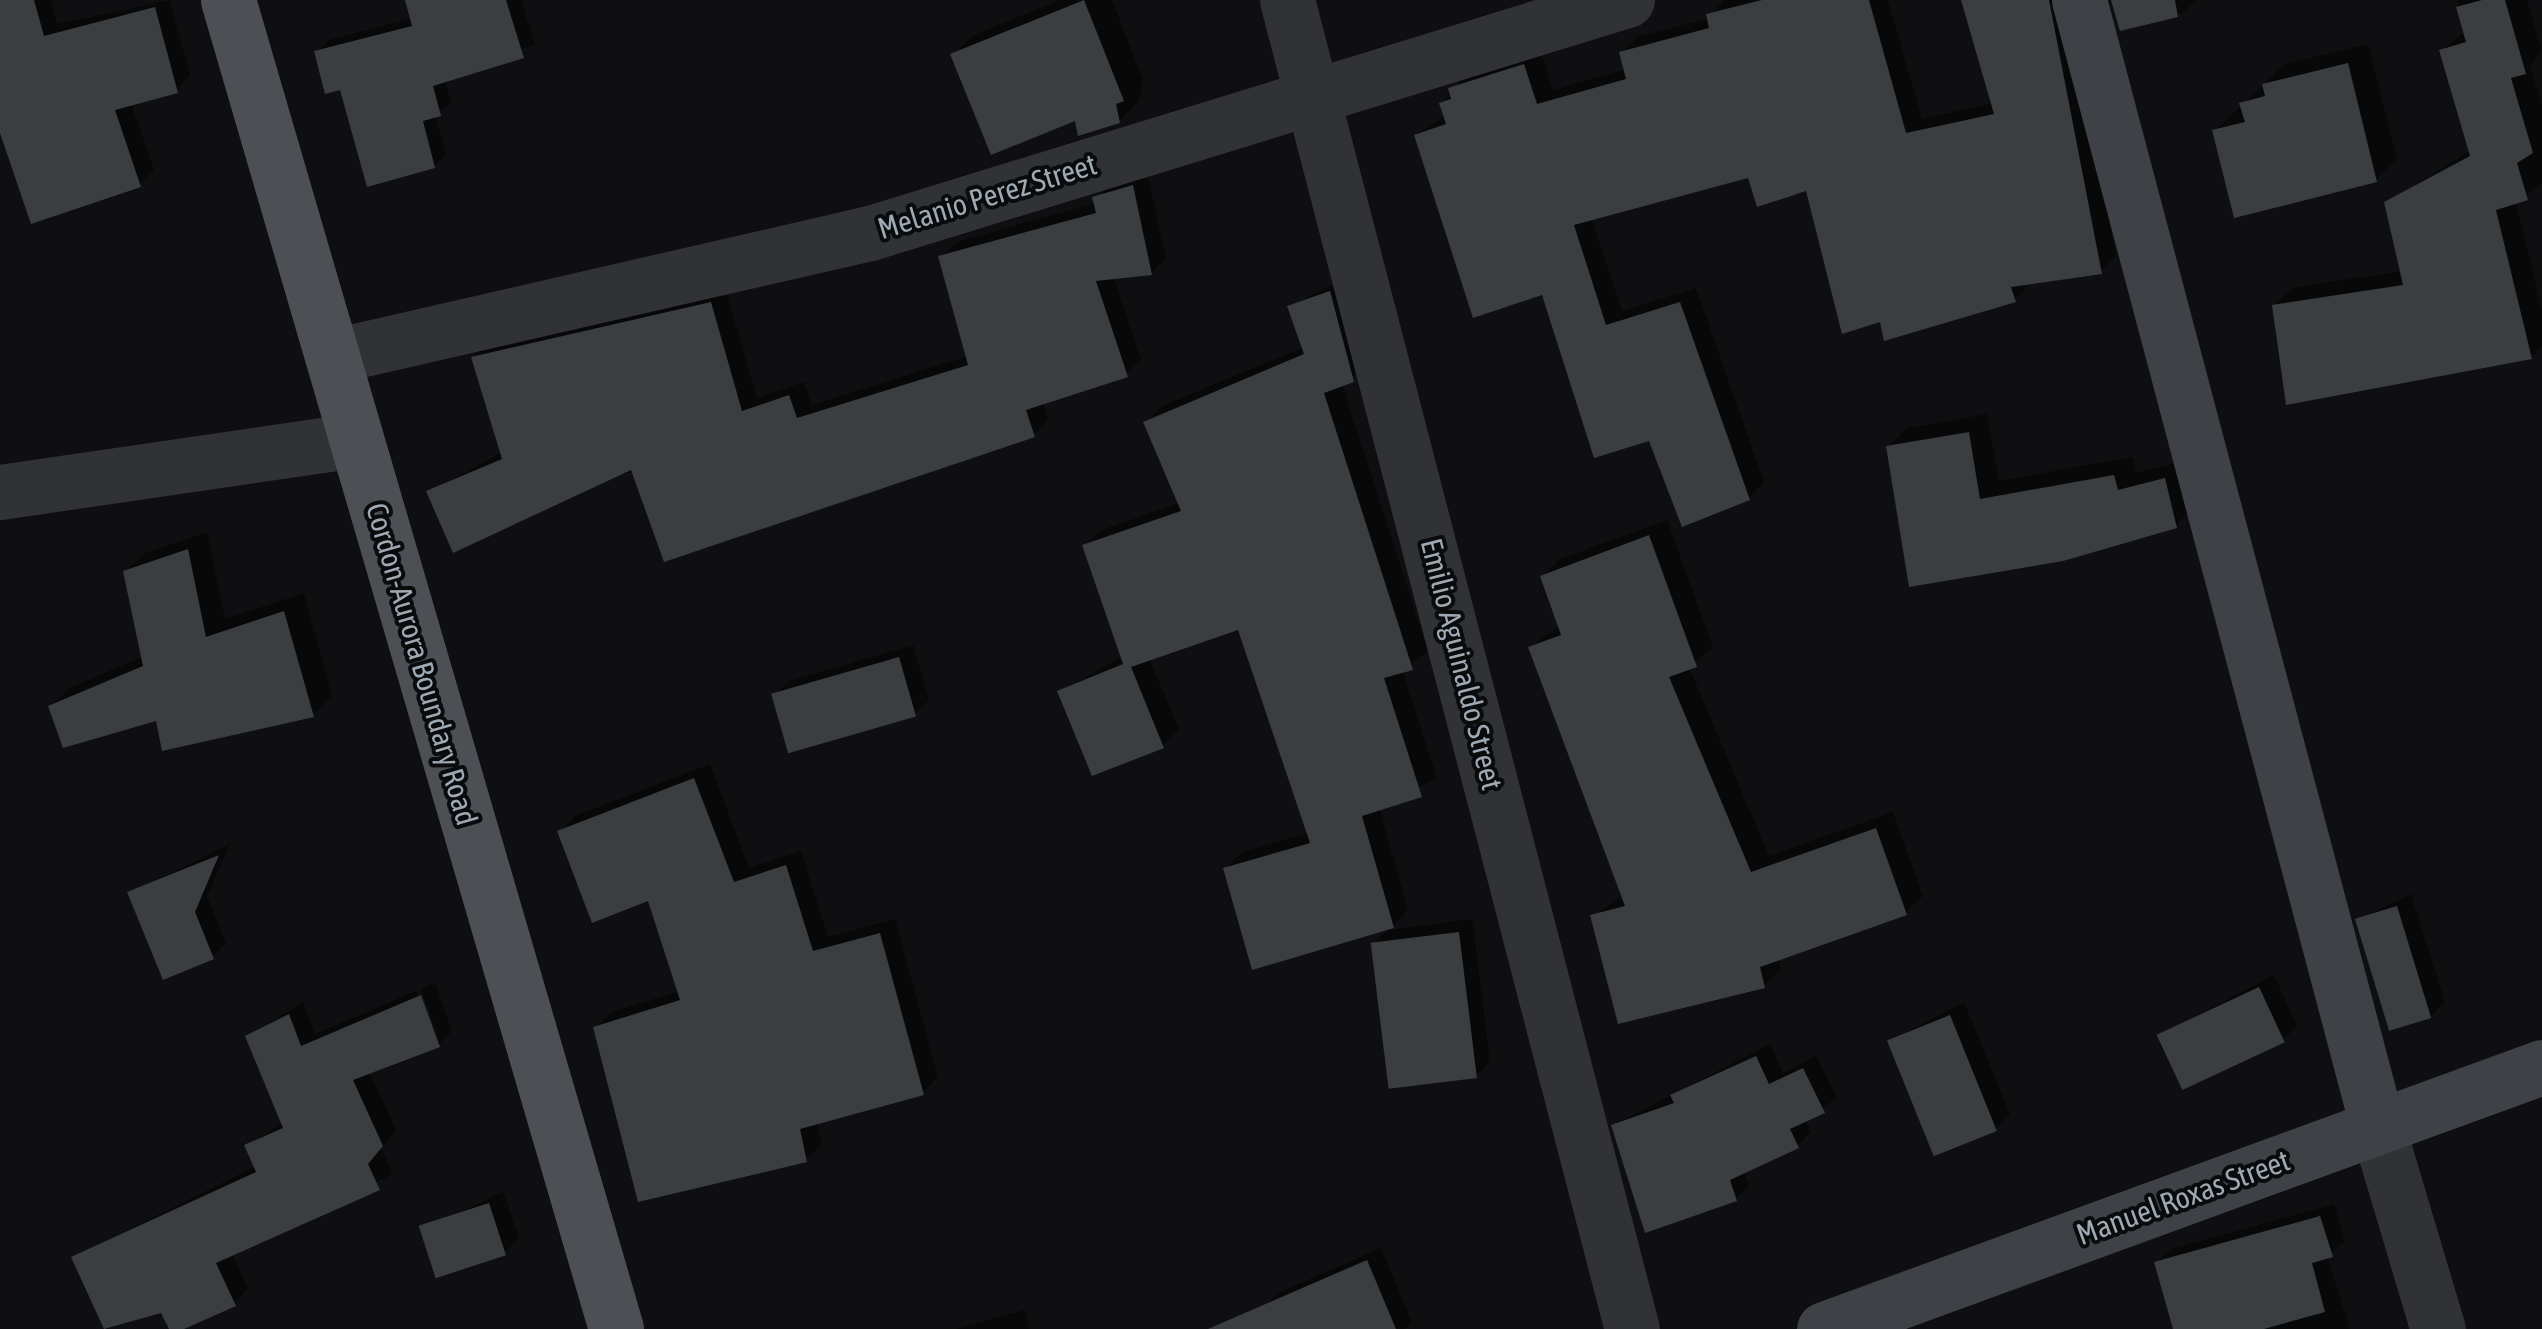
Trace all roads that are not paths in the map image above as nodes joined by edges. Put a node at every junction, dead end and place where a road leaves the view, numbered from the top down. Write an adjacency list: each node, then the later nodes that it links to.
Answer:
1 (228, 0): 6 (main road, Cordon-Aurora Boundary Road)
2 (1287, 0): 5 (street, Emilio Aguinaldo Street)
3 (1627, 0): 5 (street, Melanio Perez Street)
4 (2079, 0): 10 (street)
5 (1316, 94): 6 (street, Melanio Perez Street); 12 (street, Emilio Aguinaldo Street)
6 (338, 356): 7 (main road, Cordon-Aurora Boundary Road)
7 (356, 440): 8 (street); 11 (main road, Cordon-Aurora Boundary Road)
8 (0, 492)
9 (2542, 1067): 10 (street, Manuel Roxas Street)
10 (2377, 1125): 13 (street, Manuel Roxas Street); 14 (street)
11 (616, 1329)
12 (1632, 1329)
13 (1824, 1329)
14 (2438, 1329)

